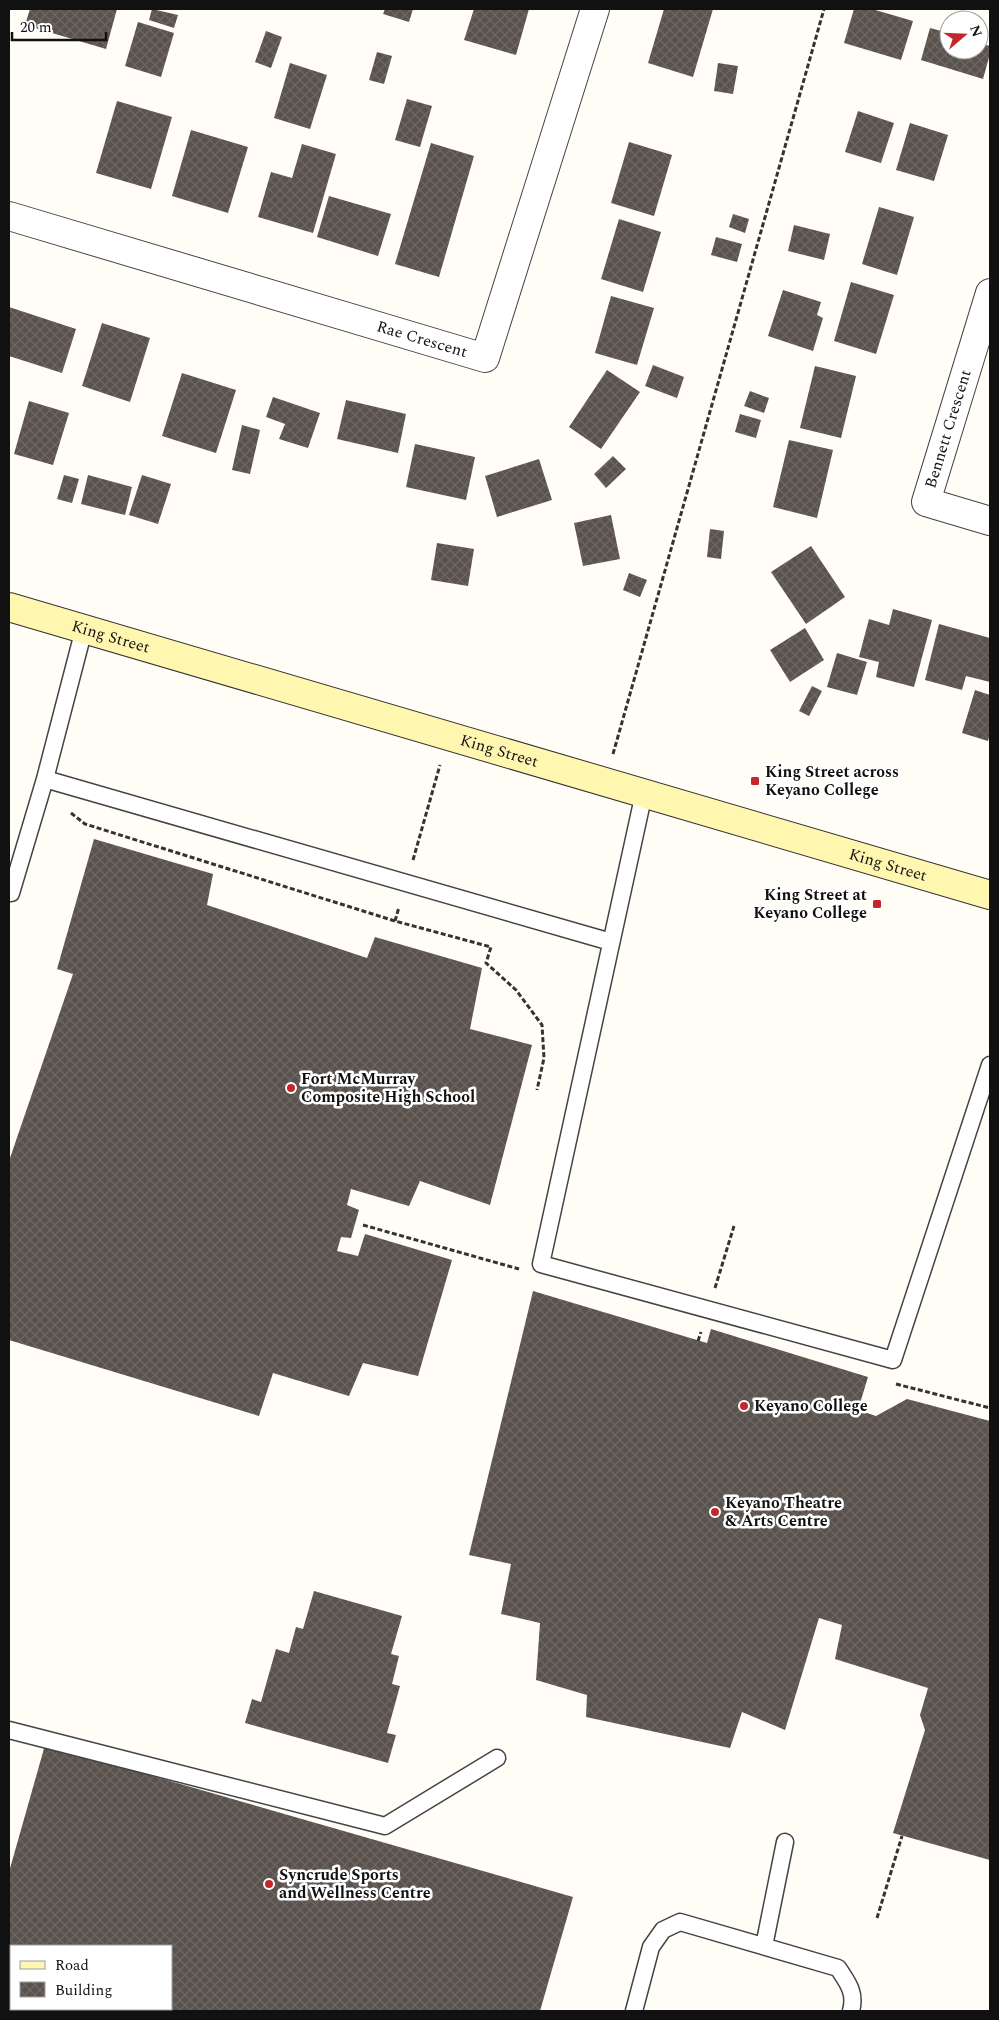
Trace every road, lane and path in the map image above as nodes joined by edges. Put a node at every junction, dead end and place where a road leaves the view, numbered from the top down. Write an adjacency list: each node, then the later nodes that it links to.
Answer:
1 (596, 9): 3 (street, Rae Crescent)
2 (824, 9): 10 (path)
3 (9, 216)
4 (990, 293): 5 (street, Bennett Crescent)
5 (990, 521)
6 (9, 607): 7 (street, King Street)
7 (84, 629): 8 (street, King Street); 9 (lane)
8 (449, 736): 10 (street, King Street); 13 (path)
9 (45, 779): 13 (lane); 14 (lane)
10 (605, 781): 11 (street, King Street)
11 (644, 793): 15 (street, King Street); 17 (lane)
12 (64, 811): 16 (path)
13 (406, 883): 16 (path); 17 (lane)
14 (9, 893)
15 (990, 895)
16 (395, 921): 19 (path)
17 (611, 942): 22 (lane)
18 (990, 1066): 23 (lane)
19 (537, 1090)
20 (363, 1225): 22 (path)
21 (734, 1226): 23 (path)
22 (541, 1264): 23 (lane)
23 (708, 1310): 24 (path)
24 (698, 1341)
25 (890, 1383): 26 (path)
26 (990, 1408)
27 (9, 1730): 28 (lane)
28 (497, 1758)
29 (902, 1836): 31 (path)
30 (784, 1842): 32 (lane)
31 (877, 1918)
32 (764, 1946): 33 (lane); 34 (lane)
33 (634, 2011)
34 (851, 2011)

